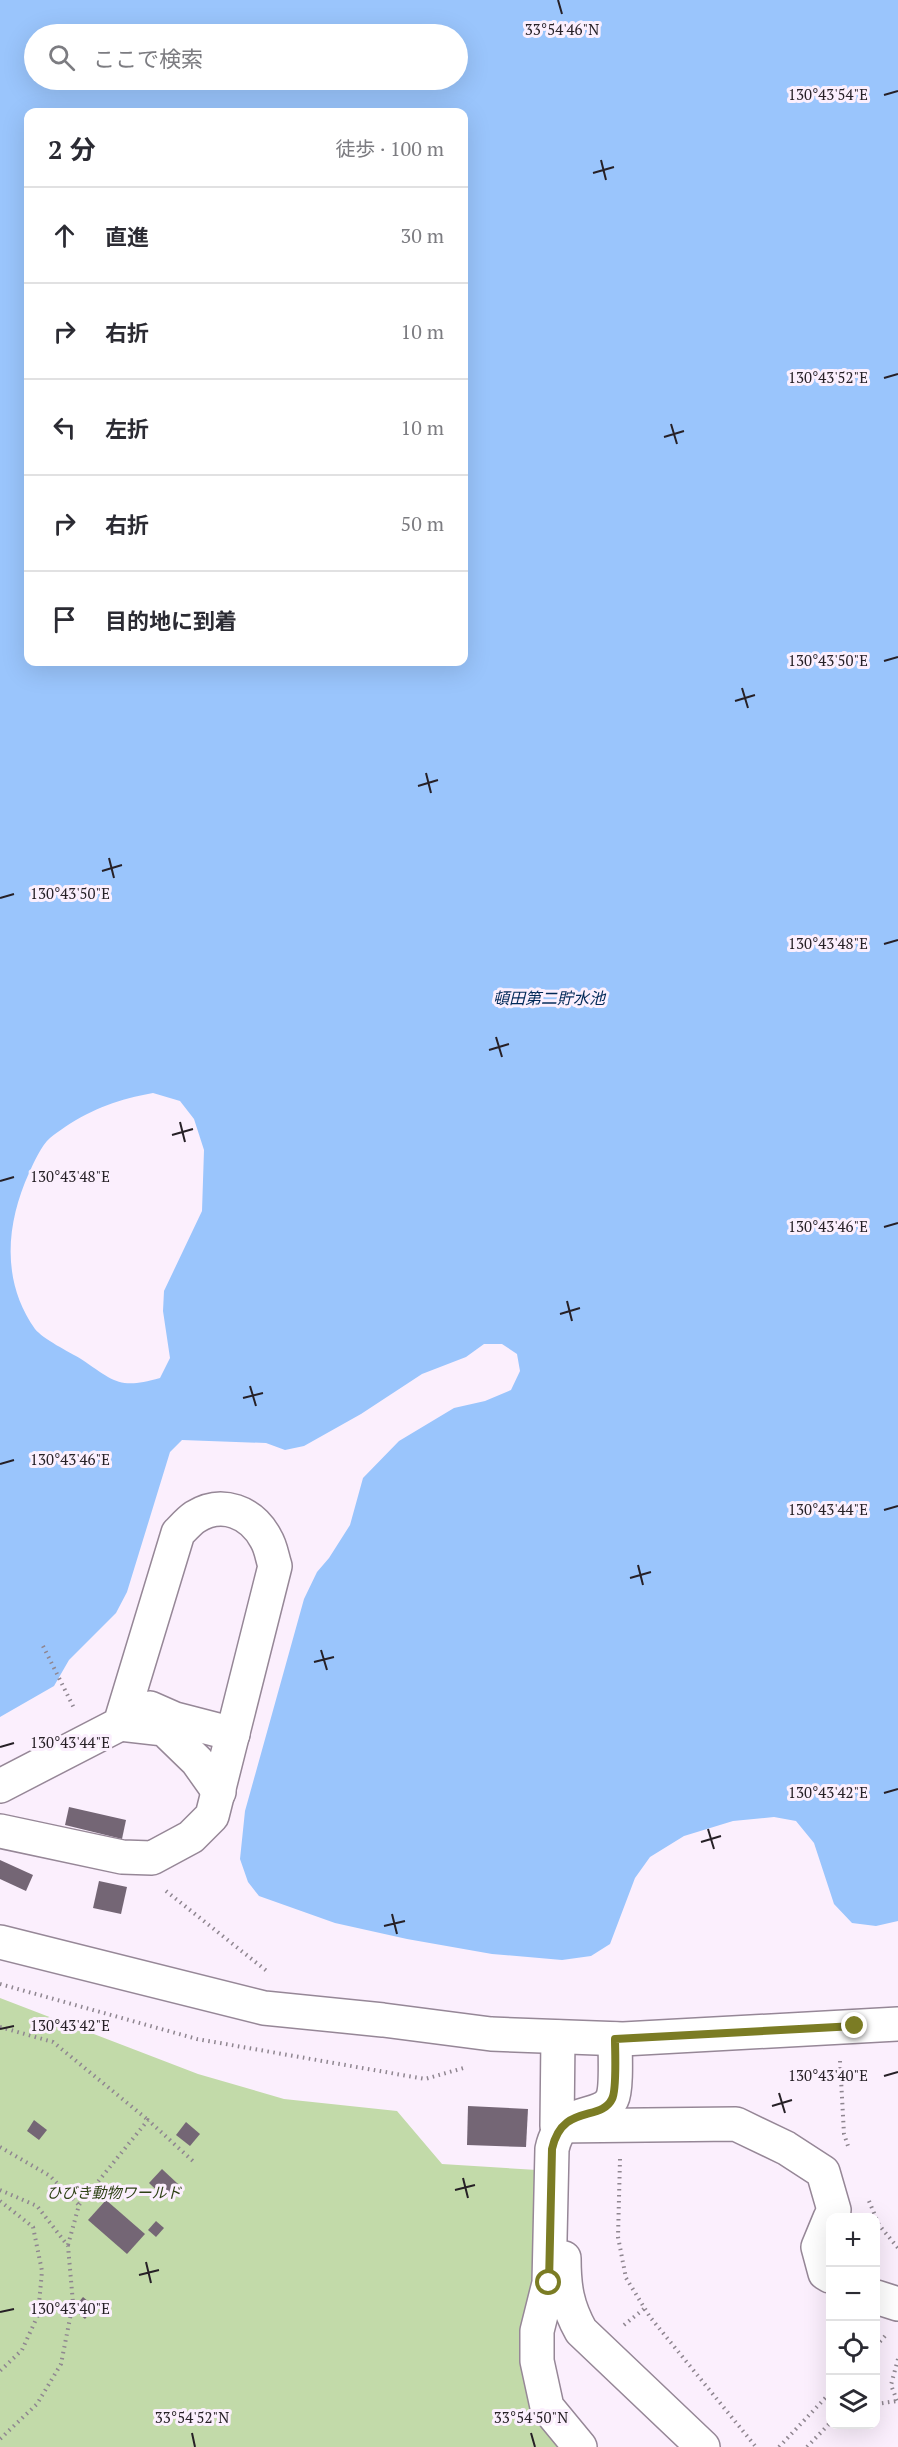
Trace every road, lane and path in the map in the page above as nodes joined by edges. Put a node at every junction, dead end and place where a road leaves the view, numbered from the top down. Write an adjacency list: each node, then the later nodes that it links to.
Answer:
1 (44, 1646): 3 (path)
2 (133, 1681): 4 (street); 5 (street); 5 (street)
3 (76, 1712)
4 (120, 1724): 6 (street); 7 (street)
5 (233, 1734): 7 (street)
6 (0, 1786)
7 (219, 1792): 9 (street)
8 (0, 1831): 9 (street)
9 (152, 1858): 11 (path)
10 (0, 1942): 14 (street)
11 (272, 1975)
12 (898, 2024): 15 (street)
13 (0, 2027): 17 (path)
14 (558, 2037): 15 (street); 18 (street)
15 (619, 2039): 18 (street)
16 (840, 2051): 20 (path)
17 (148, 2120): 21 (path); 25 (path)
18 (588, 2125): 26 (street); 40 (street); 41 (street); 42 (path)
19 (0, 2147): 25 (path)
20 (852, 2154)
21 (195, 2163)
22 (0, 2190): 28 (path)
23 (867, 2195): 29 (path)
24 (0, 2201): 34 (path)
25 (79, 2205): 28 (path)
26 (833, 2213)
27 (826, 2229): 30 (street)
28 (68, 2246): 39 (path)
29 (898, 2248)
30 (826, 2274)
31 (880, 2298): 32 (street)
32 (898, 2304)
33 (898, 2360): 36 (path)
34 (0, 2371)
35 (826, 2398): 43 (path)
36 (898, 2402): 37 (path)
37 (880, 2404)
38 (826, 2428): 44 (path)
39 (0, 2439)
40 (580, 2447)
41 (703, 2447)
42 (756, 2447)
43 (779, 2447)
44 (807, 2447)

